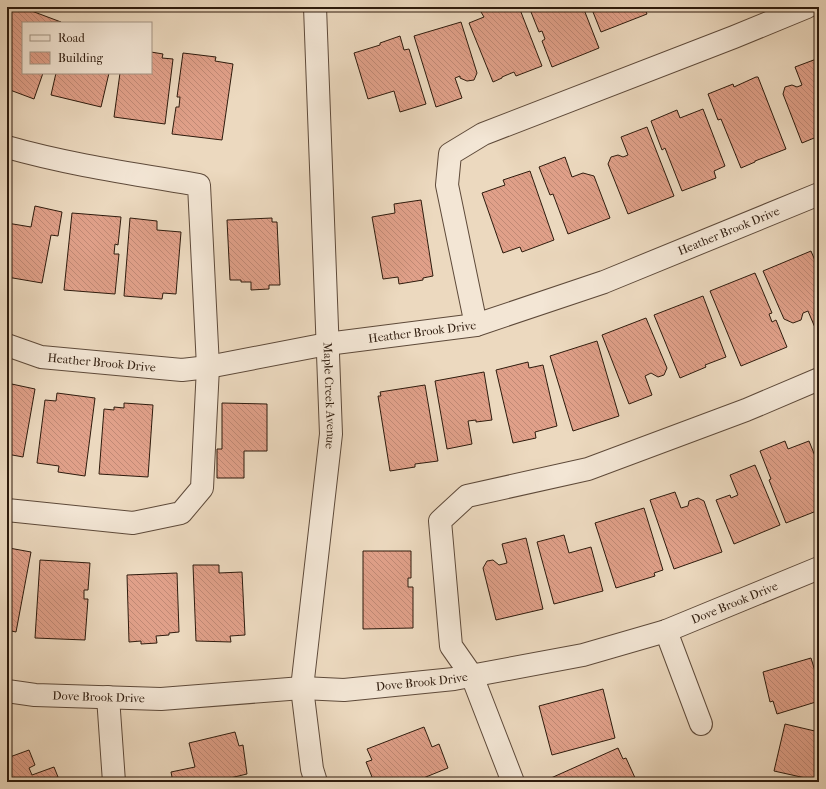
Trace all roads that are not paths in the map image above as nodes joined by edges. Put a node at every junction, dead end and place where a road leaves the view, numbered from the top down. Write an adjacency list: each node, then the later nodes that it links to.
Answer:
1 (315, 7): 6 (street, Maple Creek Avenue)
2 (807, 7): 5 (street)
3 (7, 147): 8 (street)
4 (819, 194): 5 (street, Heather Brook Drive)
5 (476, 324): 6 (street, Heather Brook Drive)
6 (327, 344): 8 (street, Heather Brook Drive); 14 (street, Maple Creek Avenue)
7 (7, 345): 8 (street, Heather Brook Drive)
8 (208, 367): 10 (street)
9 (819, 379): 13 (street)
10 (7, 510)
11 (819, 568): 12 (street, Dove Brook Drive)
12 (666, 631): 13 (street, Dove Brook Drive); 17 (street)
13 (472, 676): 14 (street, Dove Brook Drive); 20 (street)
14 (302, 688): 16 (street, Dove Brook Drive); 19 (street, Maple Creek Avenue)
15 (7, 691): 16 (street, Dove Brook Drive)
16 (108, 697): 18 (street)
17 (701, 724)
18 (114, 782)
19 (316, 782)
20 (513, 782)

